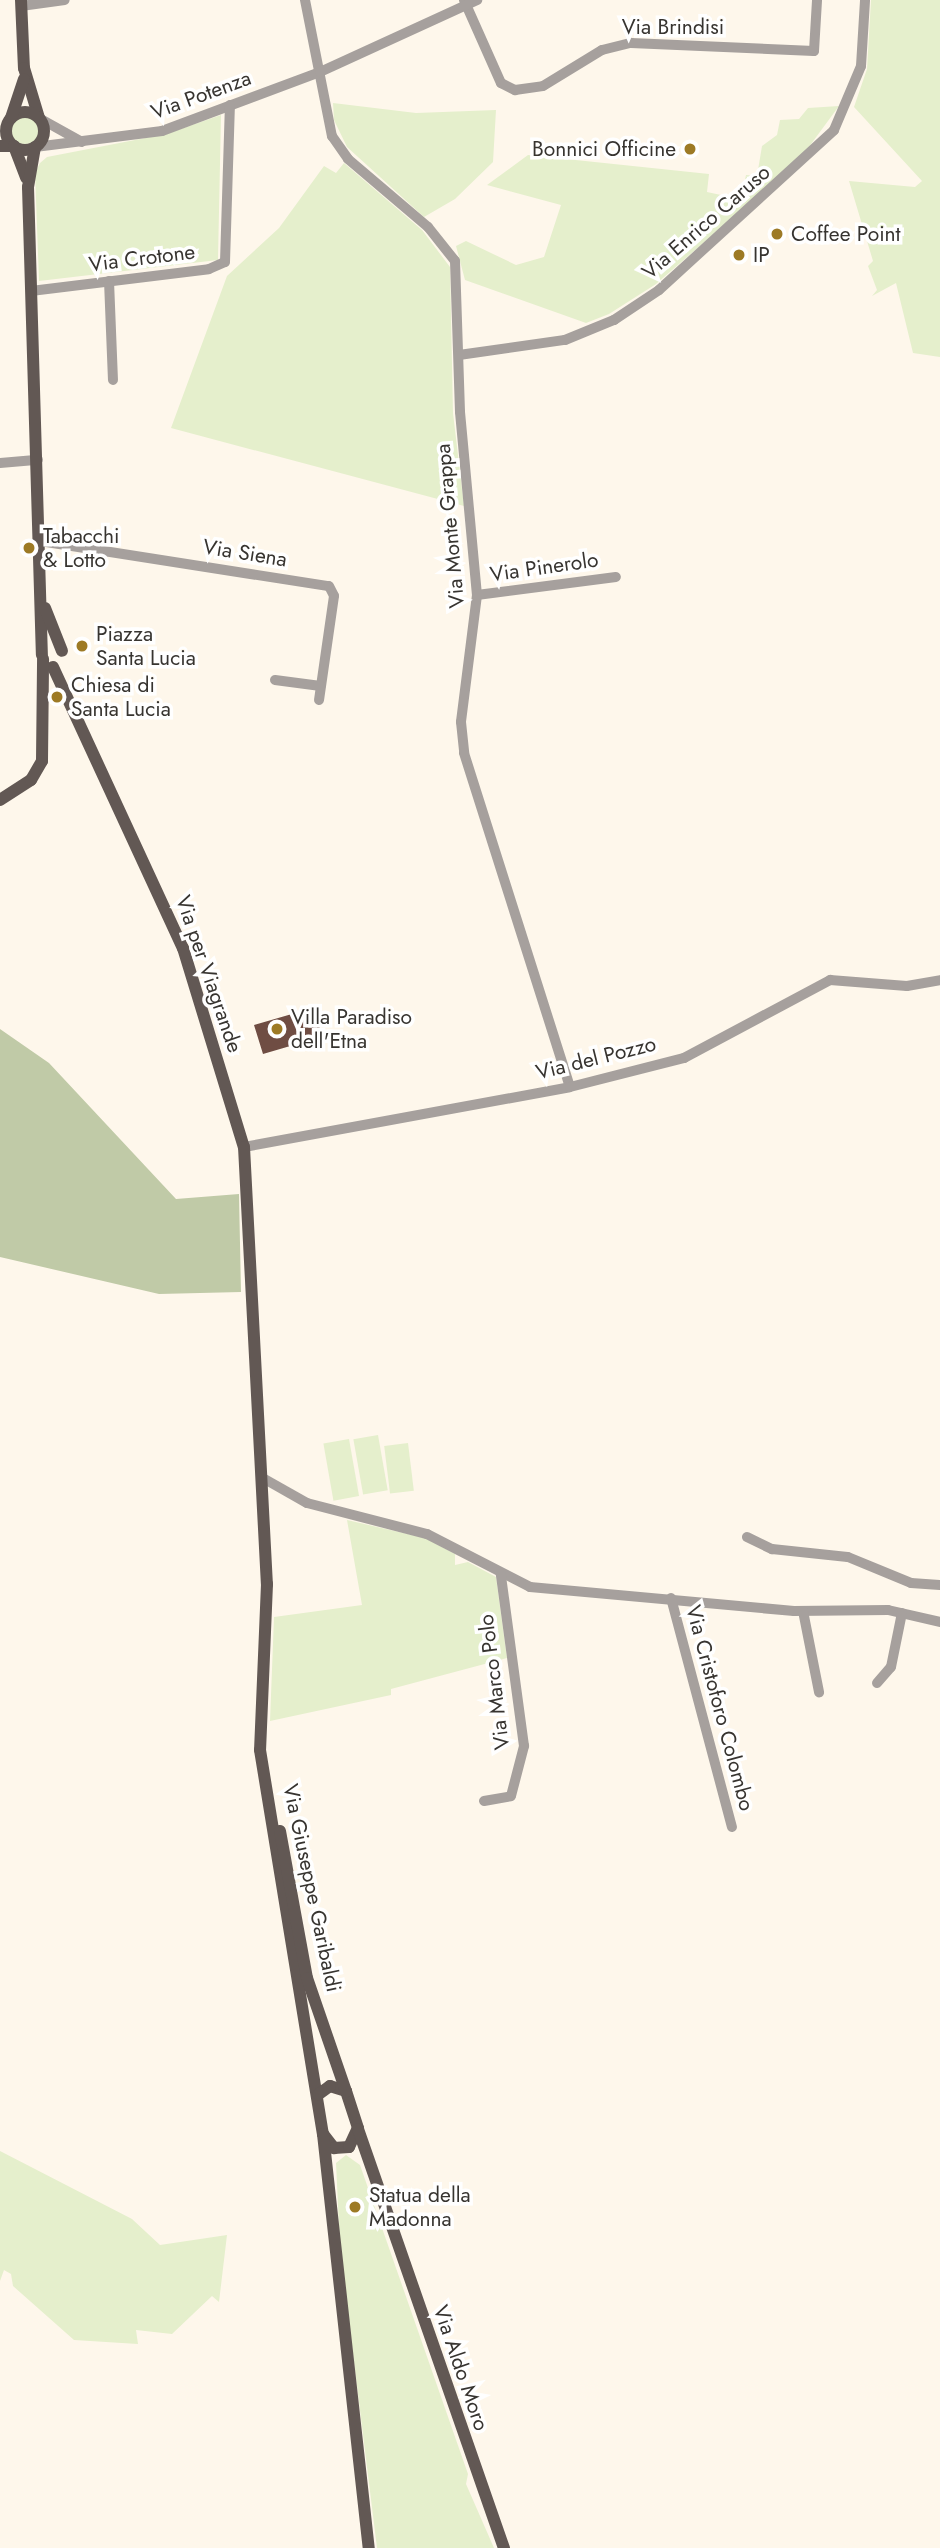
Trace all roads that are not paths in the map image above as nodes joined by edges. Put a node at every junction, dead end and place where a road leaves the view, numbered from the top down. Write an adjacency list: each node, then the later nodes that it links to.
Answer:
1 (65, 0): 6 (street)
2 (304, 0): 9 (street, Via Monte Grappa)
3 (477, 0): 7 (street, Via Potenza)
4 (817, 0): 7 (street, Via Brindisi)
5 (865, 0): 20 (street, Via Enrico Caruso)
6 (21, 3): 8 (main road)
7 (465, 3): 9 (street, Via Potenza)
8 (24, 68): 11 (main road); 12 (main road)
9 (320, 72): 10 (street, Via Potenza); 20 (street, Via Monte Grappa)
10 (230, 105): 13 (street, Via Potenza); 18 (street, Via Crotone)
11 (7, 116): 12 (main road); 15 (main road)
12 (40, 118): 13 (street); 16 (main road)
13 (92, 144): 16 (street, Via Potenza)
14 (0, 146): 15 (main road)
15 (14, 146): 16 (main road); 17 (main road)
16 (35, 147): 17 (main road)
17 (28, 187): 19 (main road)
18 (109, 281): 19 (street, Via Crotone); 21 (street)
19 (32, 291): 22 (main road)
20 (459, 355): 27 (street, Via Monte Grappa)
21 (113, 380)
22 (38, 460): 23 (street); 24 (main road)
23 (0, 463)
24 (40, 541): 26 (main road); 30 (street, Via Siena)
25 (617, 577): 27 (street, Via Pinerolo)
26 (41, 587): 28 (main road); 28 (main road, Via per Viagrande)
27 (477, 595): 34 (street, Via Monte Grappa)
28 (52, 660): 32 (main road); 35 (main road, Via per Viagrande)
29 (275, 680): 30 (street)
30 (321, 686): 31 (street, Via Siena)
31 (319, 700)
32 (0, 800)
33 (940, 980): 34 (street, Via del Pozzo)
34 (570, 1087): 35 (street, Via del Pozzo)
35 (244, 1147): 36 (main road, Via per Viagrande)
36 (261, 1477): 38 (street); 46 (main road, Via Giuseppe Garibaldi)
37 (747, 1536): 39 (street)
38 (501, 1576): 40 (street); 47 (street, Via Marco Polo)
39 (940, 1585)
40 (671, 1598): 41 (street); 48 (street, Via Cristoforo Colombo)
41 (803, 1611): 42 (street); 45 (street)
42 (902, 1613): 43 (street); 44 (street)
43 (940, 1622)
44 (877, 1683)
45 (819, 1692)
46 (260, 1730): 49 (main road, Via Giuseppe Garibaldi); 50 (main road, Via Giuseppe Garibaldi)
47 (484, 1801)
48 (732, 1828)
49 (346, 2091): 50 (main road); 51 (main road, Via Giuseppe Garibaldi)
50 (319, 2094): 52 (main road, Via Giuseppe Garibaldi)
51 (358, 2128): 53 (main road); 54 (main road, Via Giuseppe Garibaldi)
52 (323, 2134): 53 (main road); 55 (main road, Via Giuseppe Garibaldi)
53 (343, 2148): 54 (main road); 55 (main road)
54 (382, 2200): 57 (main road, Via Aldo Moro)
55 (332, 2207): 56 (main road)
56 (369, 2548)
57 (504, 2548)

